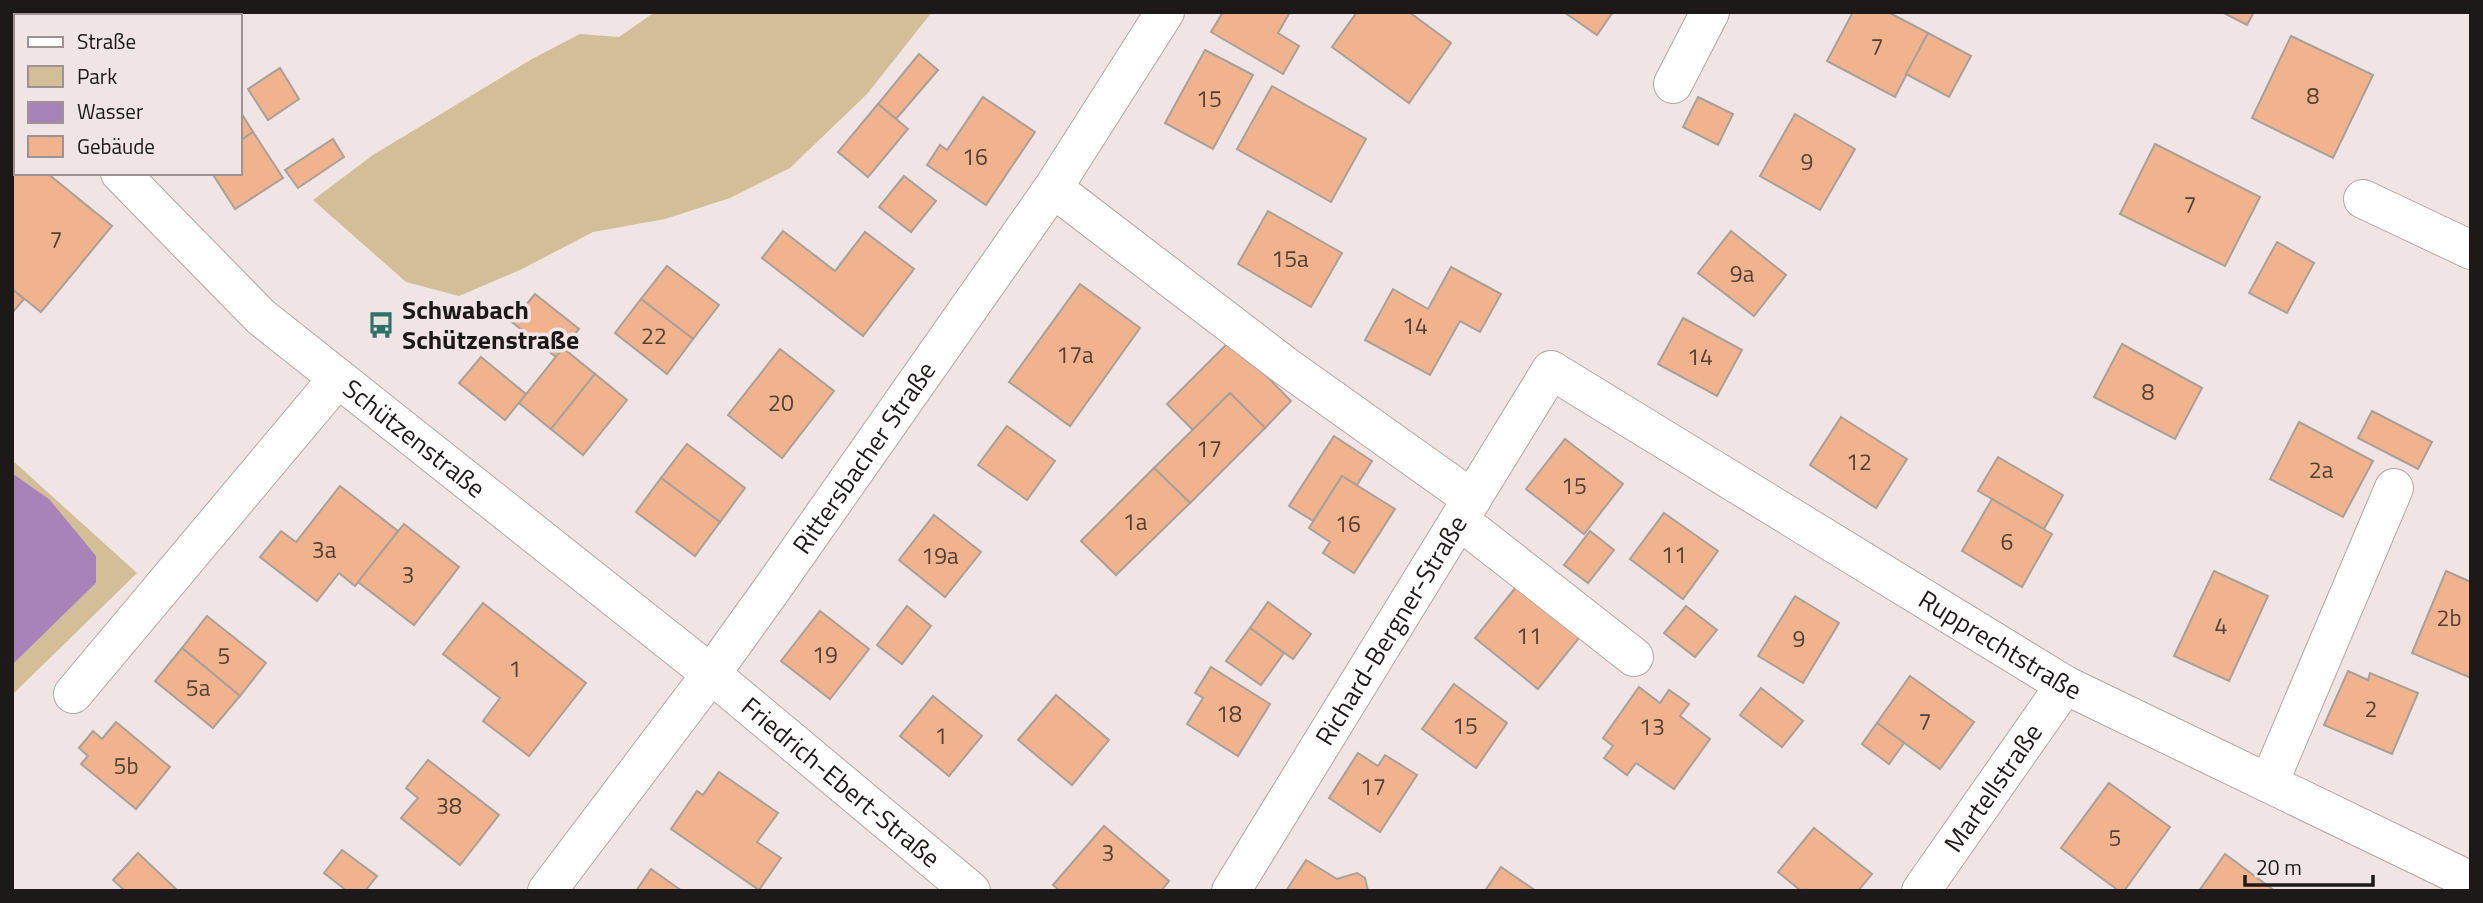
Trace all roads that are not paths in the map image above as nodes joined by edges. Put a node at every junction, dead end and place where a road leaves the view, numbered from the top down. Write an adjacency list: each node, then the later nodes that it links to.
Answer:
1 (1165, 12): 5 (street, Rittersbacher Straße)
2 (1710, 12): 3 (street)
3 (1674, 84)
4 (127, 177): 9 (street, Schützenstraße)
5 (1053, 188): 11 (street); 13 (street, Rittersbacher Straße)
6 (2363, 199): 7 (street)
7 (2471, 250)
8 (1551, 370): 11 (street, Richard-Bergner-Straße); 14 (street, Rupprechtstraße)
9 (338, 378): 13 (street, Schützenstraße); 15 (street)
10 (2394, 488): 16 (street)
11 (1466, 509): 12 (street); 20 (street, Richard-Bergner-Straße)
12 (1633, 657)
13 (711, 674): 18 (street, Rittersbacher Straße); 19 (street, Friedrich-Ebert-Straße)
14 (2066, 685): 16 (street, Rupprechtstraße); 21 (street, Martellstraße)
15 (73, 694)
16 (2269, 783): 17 (street, Rupprechtstraße)
17 (2471, 881)
18 (547, 891)
19 (971, 891)
20 (1231, 891)
21 (1921, 891)

